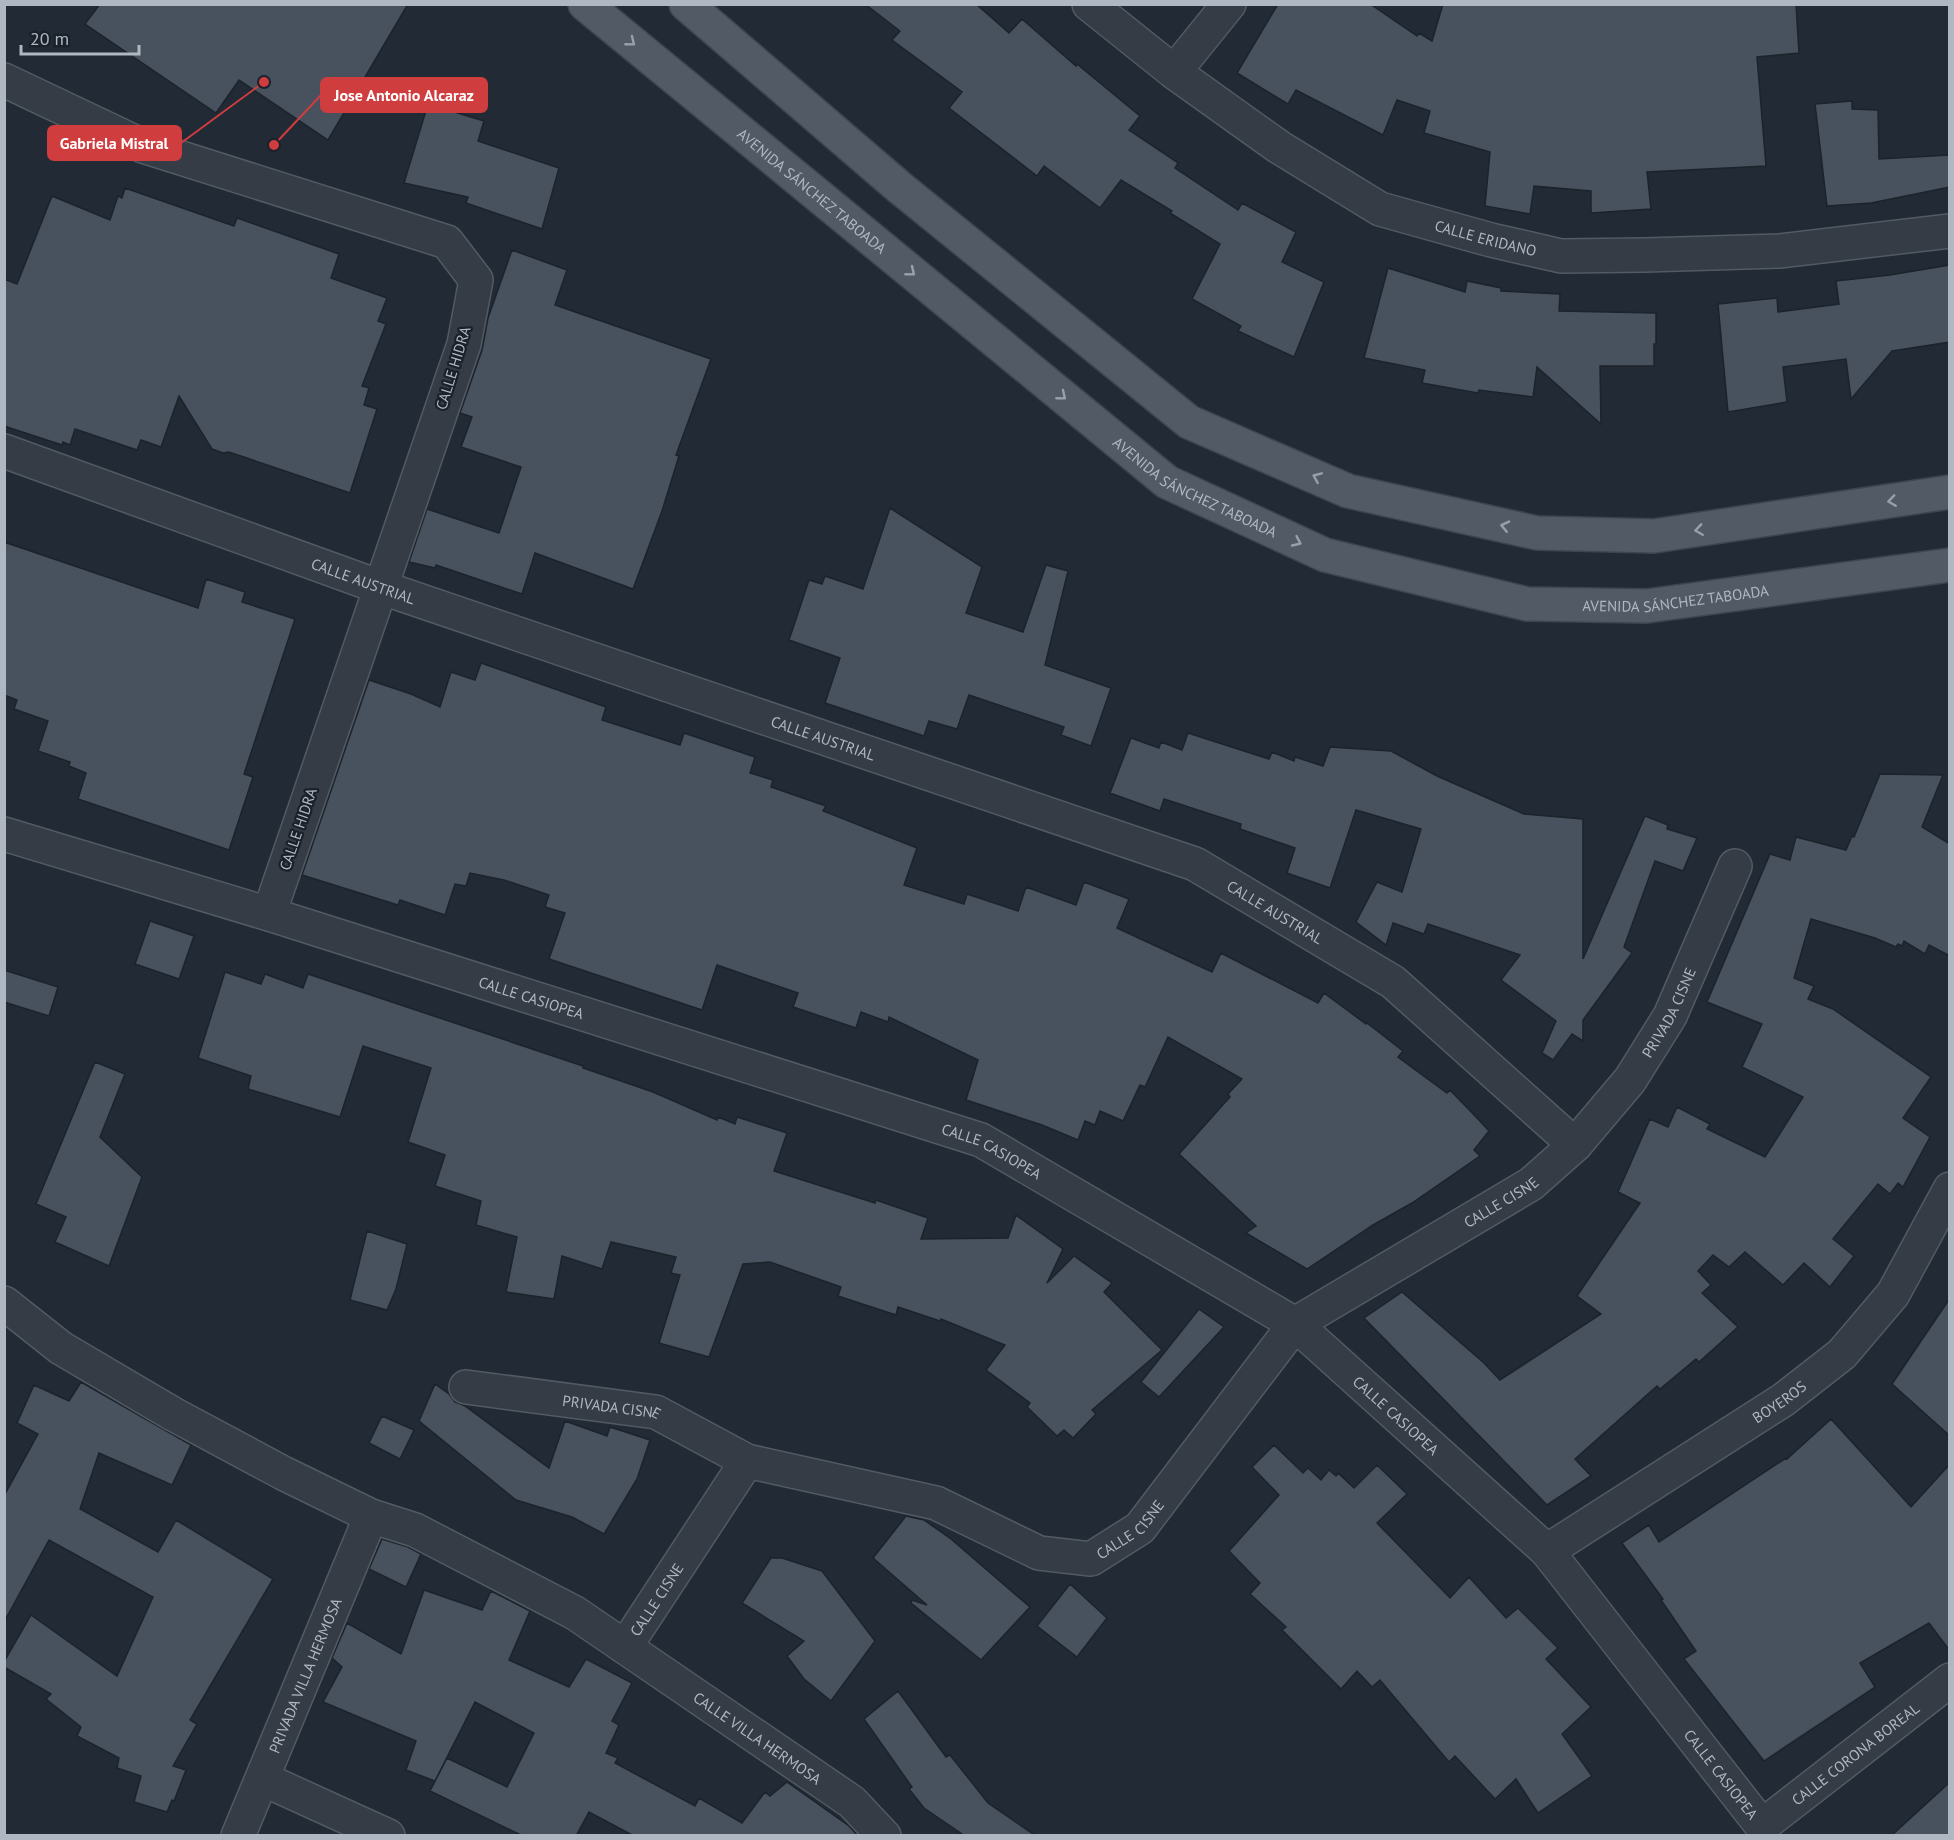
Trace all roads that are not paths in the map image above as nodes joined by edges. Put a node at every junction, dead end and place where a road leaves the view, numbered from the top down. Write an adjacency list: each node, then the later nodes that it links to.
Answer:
1 (585, 4): 10 (main road, AVENIDA SÁNCHEZ TABOADA, one-way to 10)
2 (686, 4): 9 (main road, one-way to 2)
3 (1089, 4): 5 (street, CALLE ERIDANO)
4 (1229, 4): 5 (street)
5 (1174, 72): 7 (street, CALLE ERIDANO)
6 (4, 80): 11 (street, CALLE HIDRA)
7 (1950, 231)
8 (4, 451): 11 (street, CALLE AUSTRIAL)
9 (1950, 492)
10 (1950, 565)
11 (380, 587): 14 (street, CALLE HIDRA); 15 (street, CALLE AUSTRIAL)
12 (4, 834): 14 (street, CALLE CASIOPEA)
13 (1735, 866): 15 (street, PRIVADA CISNE)
14 (269, 914): 18 (street, CALLE CASIOPEA)
15 (1575, 1146): 18 (street, CALLE CISNE)
16 (1950, 1189): 22 (street, BOYEROS)
17 (4, 1304): 21 (street, CALLE VILLA HERMOSA)
18 (1295, 1324): 20 (street, CALLE CISNE); 22 (street, CALLE CASIOPEA)
19 (466, 1387): 20 (street, PRIVADA CISNE)
20 (747, 1461): 23 (street, CALLE CISNE)
21 (371, 1516): 23 (street, CALLE VILLA HERMOSA); 25 (street, PRIVADA VILLA HERMOSA)
22 (1547, 1551): 26 (street, CALLE CASIOPEA)
23 (625, 1647): 29 (street, CALLE VILLA HERMOSA)
24 (1950, 1680): 26 (street, CALLE CORONA BOREAL)
25 (263, 1779): 27 (street, PRIVADA VILLA HERMOSA); 28 (street)
26 (1762, 1826)
27 (238, 1836)
28 (388, 1836)
29 (884, 1836)

